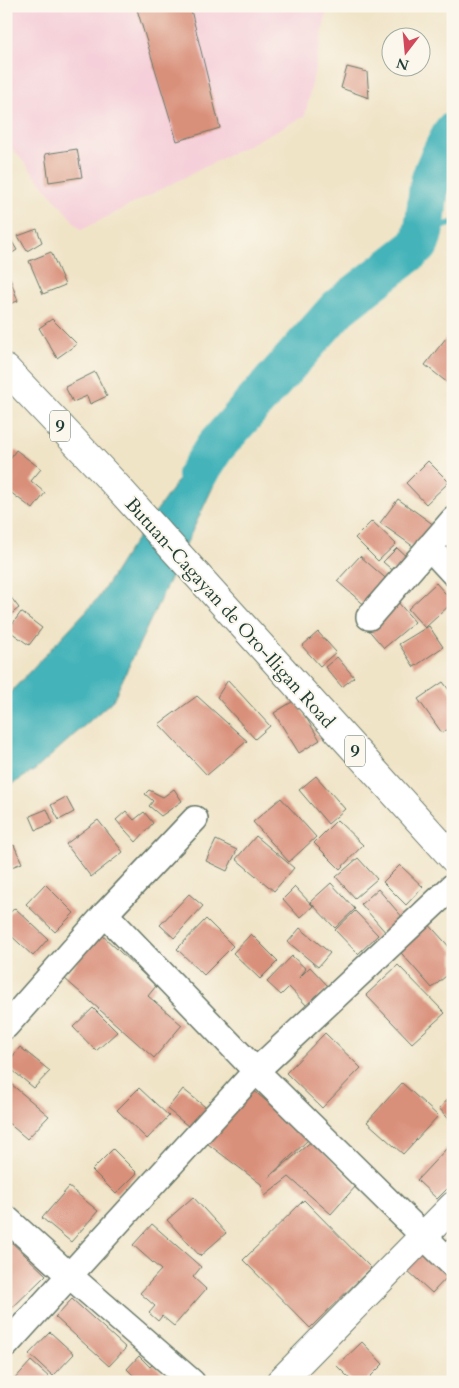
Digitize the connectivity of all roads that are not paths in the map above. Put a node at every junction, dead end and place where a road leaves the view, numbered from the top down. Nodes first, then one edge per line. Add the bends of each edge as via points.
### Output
1 (6, 369) edge
2 (453, 520) edge
3 (429, 547) junction
4 (453, 573) edge
5 (369, 617) dead end
6 (195, 819) dead end
7 (453, 858) edge
8 (453, 886) edge
9 (105, 914) junction
10 (6, 1026) edge
11 (256, 1071) junction
12 (453, 1206) edge
13 (6, 1218) edge
14 (422, 1235) junction
15 (453, 1265) edge
16 (70, 1276) junction
17 (6, 1345) edge
18 (192, 1382) edge
19 (280, 1382) edge

1 - 7 main road, Butuan-Cagayan de Oro-Iligan Road / 9 via 113,482
2 - 3 street
3 - 4 street
3 - 5 street
6 - 9 street
8 - 11 street
9 - 10 street
9 - 11 street
11 - 14 street
11 - 16 street
12 - 14 main road
13 - 16 street
14 - 15 street
14 - 19 main road
16 - 17 street
16 - 18 street

